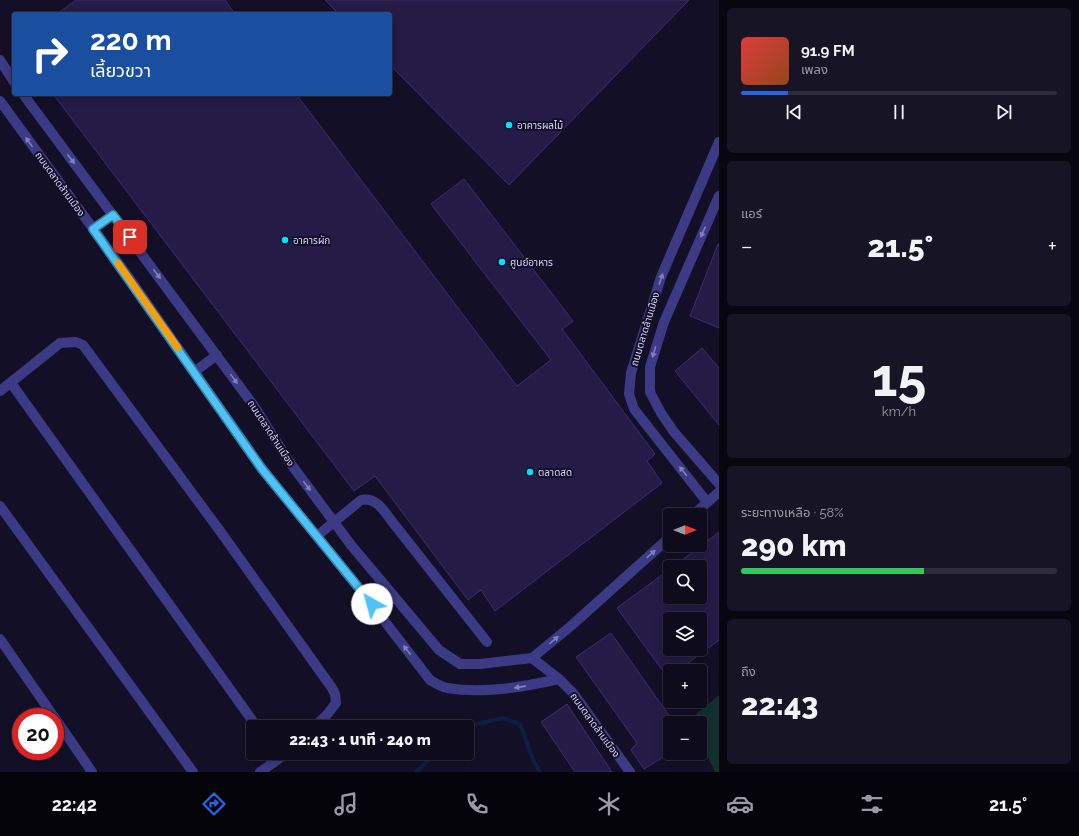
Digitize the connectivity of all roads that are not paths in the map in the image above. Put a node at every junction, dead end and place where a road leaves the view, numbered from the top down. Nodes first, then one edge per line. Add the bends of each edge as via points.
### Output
1 (0, 60) edge
2 (12, 79) edge
3 (24, 96) edge
4 (0, 101) edge
5 (719, 142) edge
6 (719, 196) edge
7 (113, 215) junction
8 (93, 229) junction
9 (217, 356) junction
10 (194, 372) junction
11 (11, 383) junction
12 (0, 391) edge
13 (719, 484) edge
14 (719, 492) edge
15 (707, 502) junction
16 (0, 506) edge
17 (701, 508) edge
18 (334, 522) junction
19 (317, 536) junction
20 (663, 543) edge
21 (0, 639) edge
22 (487, 642) dead end
23 (532, 658) junction
24 (559, 679) junction
25 (48, 708) edge
26 (252, 720) edge
27 (322, 720) edge
28 (64, 731) edge
29 (274, 760) edge
30 (92, 772) edge
31 (193, 772) edge
32 (260, 772) edge
33 (630, 772) edge

1 - 2 street
3 -> 7 street, ถนนตลาดล้านเมือง
8 -> 4 street, ถนนตลาดล้านเมือง
15 -> 5 street, ถนนตลาดล้านเมือง via 634,409 629,394 632,373 661,277
6 -> 13 street, ถนนตลาดล้านเมือง via 664,322 650,367 650,392 661,413
7 - 8 street
7 -> 9 street, ถนนตลาดล้านเมือง
8 - 10 street, ถนนตลาดล้านเมือง
9 - 10 street
9 -> 18 street, ถนนตลาดล้านเมือง
10 - 19 street, ถนนตลาดล้านเมือง via 262,469
11 - 12 street
11 - 26 street
11 - 27 street via 60,343 76,342 83,345 336,694 336,703
14 - 15 street
15 - 17 street
16 - 31 street
18 - 19 street
18 - 22 street via 361,500 373,500
18 - 23 street, ถนนตลาดล้านเมือง via 438,650 454,661 460,664 480,664
24 -> 19 street, ถนนตลาดล้านเมือง via 523,687 473,690 446,688 430,680
23 -> 20 street
21 - 25 street
23 - 24 street, ถนนตลาดล้านเมือง
24 - 33 street, ถนนตลาดล้านเมือง via 573,693
28 - 30 street
29 - 32 street

